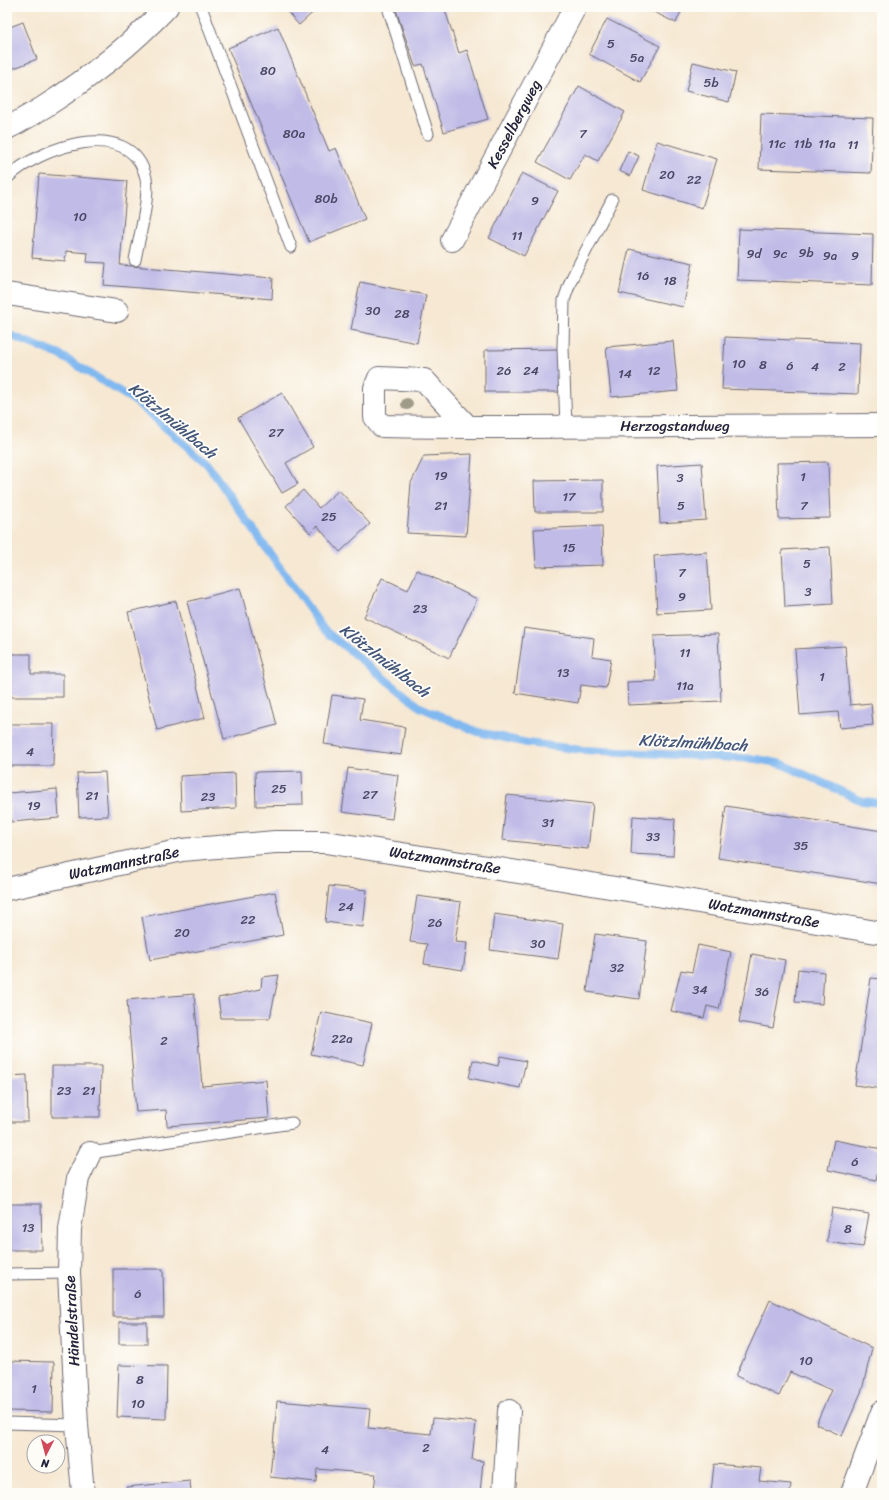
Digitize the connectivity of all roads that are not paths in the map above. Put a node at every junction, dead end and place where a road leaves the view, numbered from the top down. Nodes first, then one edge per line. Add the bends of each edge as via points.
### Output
1 (167, 7) edge
2 (201, 7) edge
3 (388, 7) edge
4 (576, 7) edge
5 (7, 128) edge
6 (428, 134) dead end
7 (7, 178) edge
8 (612, 200) dead end
9 (452, 240) dead end
10 (290, 247) dead end
11 (135, 260) dead end
12 (7, 294) edge
13 (117, 311) dead end
14 (882, 425) edge
15 (468, 427) dead end
16 (566, 427) junction
17 (7, 889) edge
18 (882, 933) edge
19 (292, 1123) dead end
20 (90, 1153) joint
21 (69, 1273) junction
22 (7, 1274) edge
23 (509, 1411) dead end
24 (882, 1412) edge
25 (7, 1423) edge
26 (77, 1425) junction
27 (83, 1493) edge
28 (504, 1493) edge
29 (852, 1493) edge

1 - 5 street via 116,54 61,96
2 - 10 lane
3 - 6 lane
4 - 9 street, Kesselbergweg
7 - 11 lane via 19,167 62,146 88,142 113,143 129,149 139,161 146,178 147,193
8 - 16 lane via 564,300
12 - 13 street
14 - 16 street, Herzogstandweg
15 - 16 street, Herzogstandweg
17 - 18 street, Watzmannstraße via 182,850 275,842 325,842
19 - 20 lane
20 - 21 street, Händelstraße via 78,1178 70,1229
21 - 22 lane
21 - 26 street, Händelstraße
23 - 28 street
24 - 29 street
25 - 26 lane
26 - 27 street, Händelstraße

